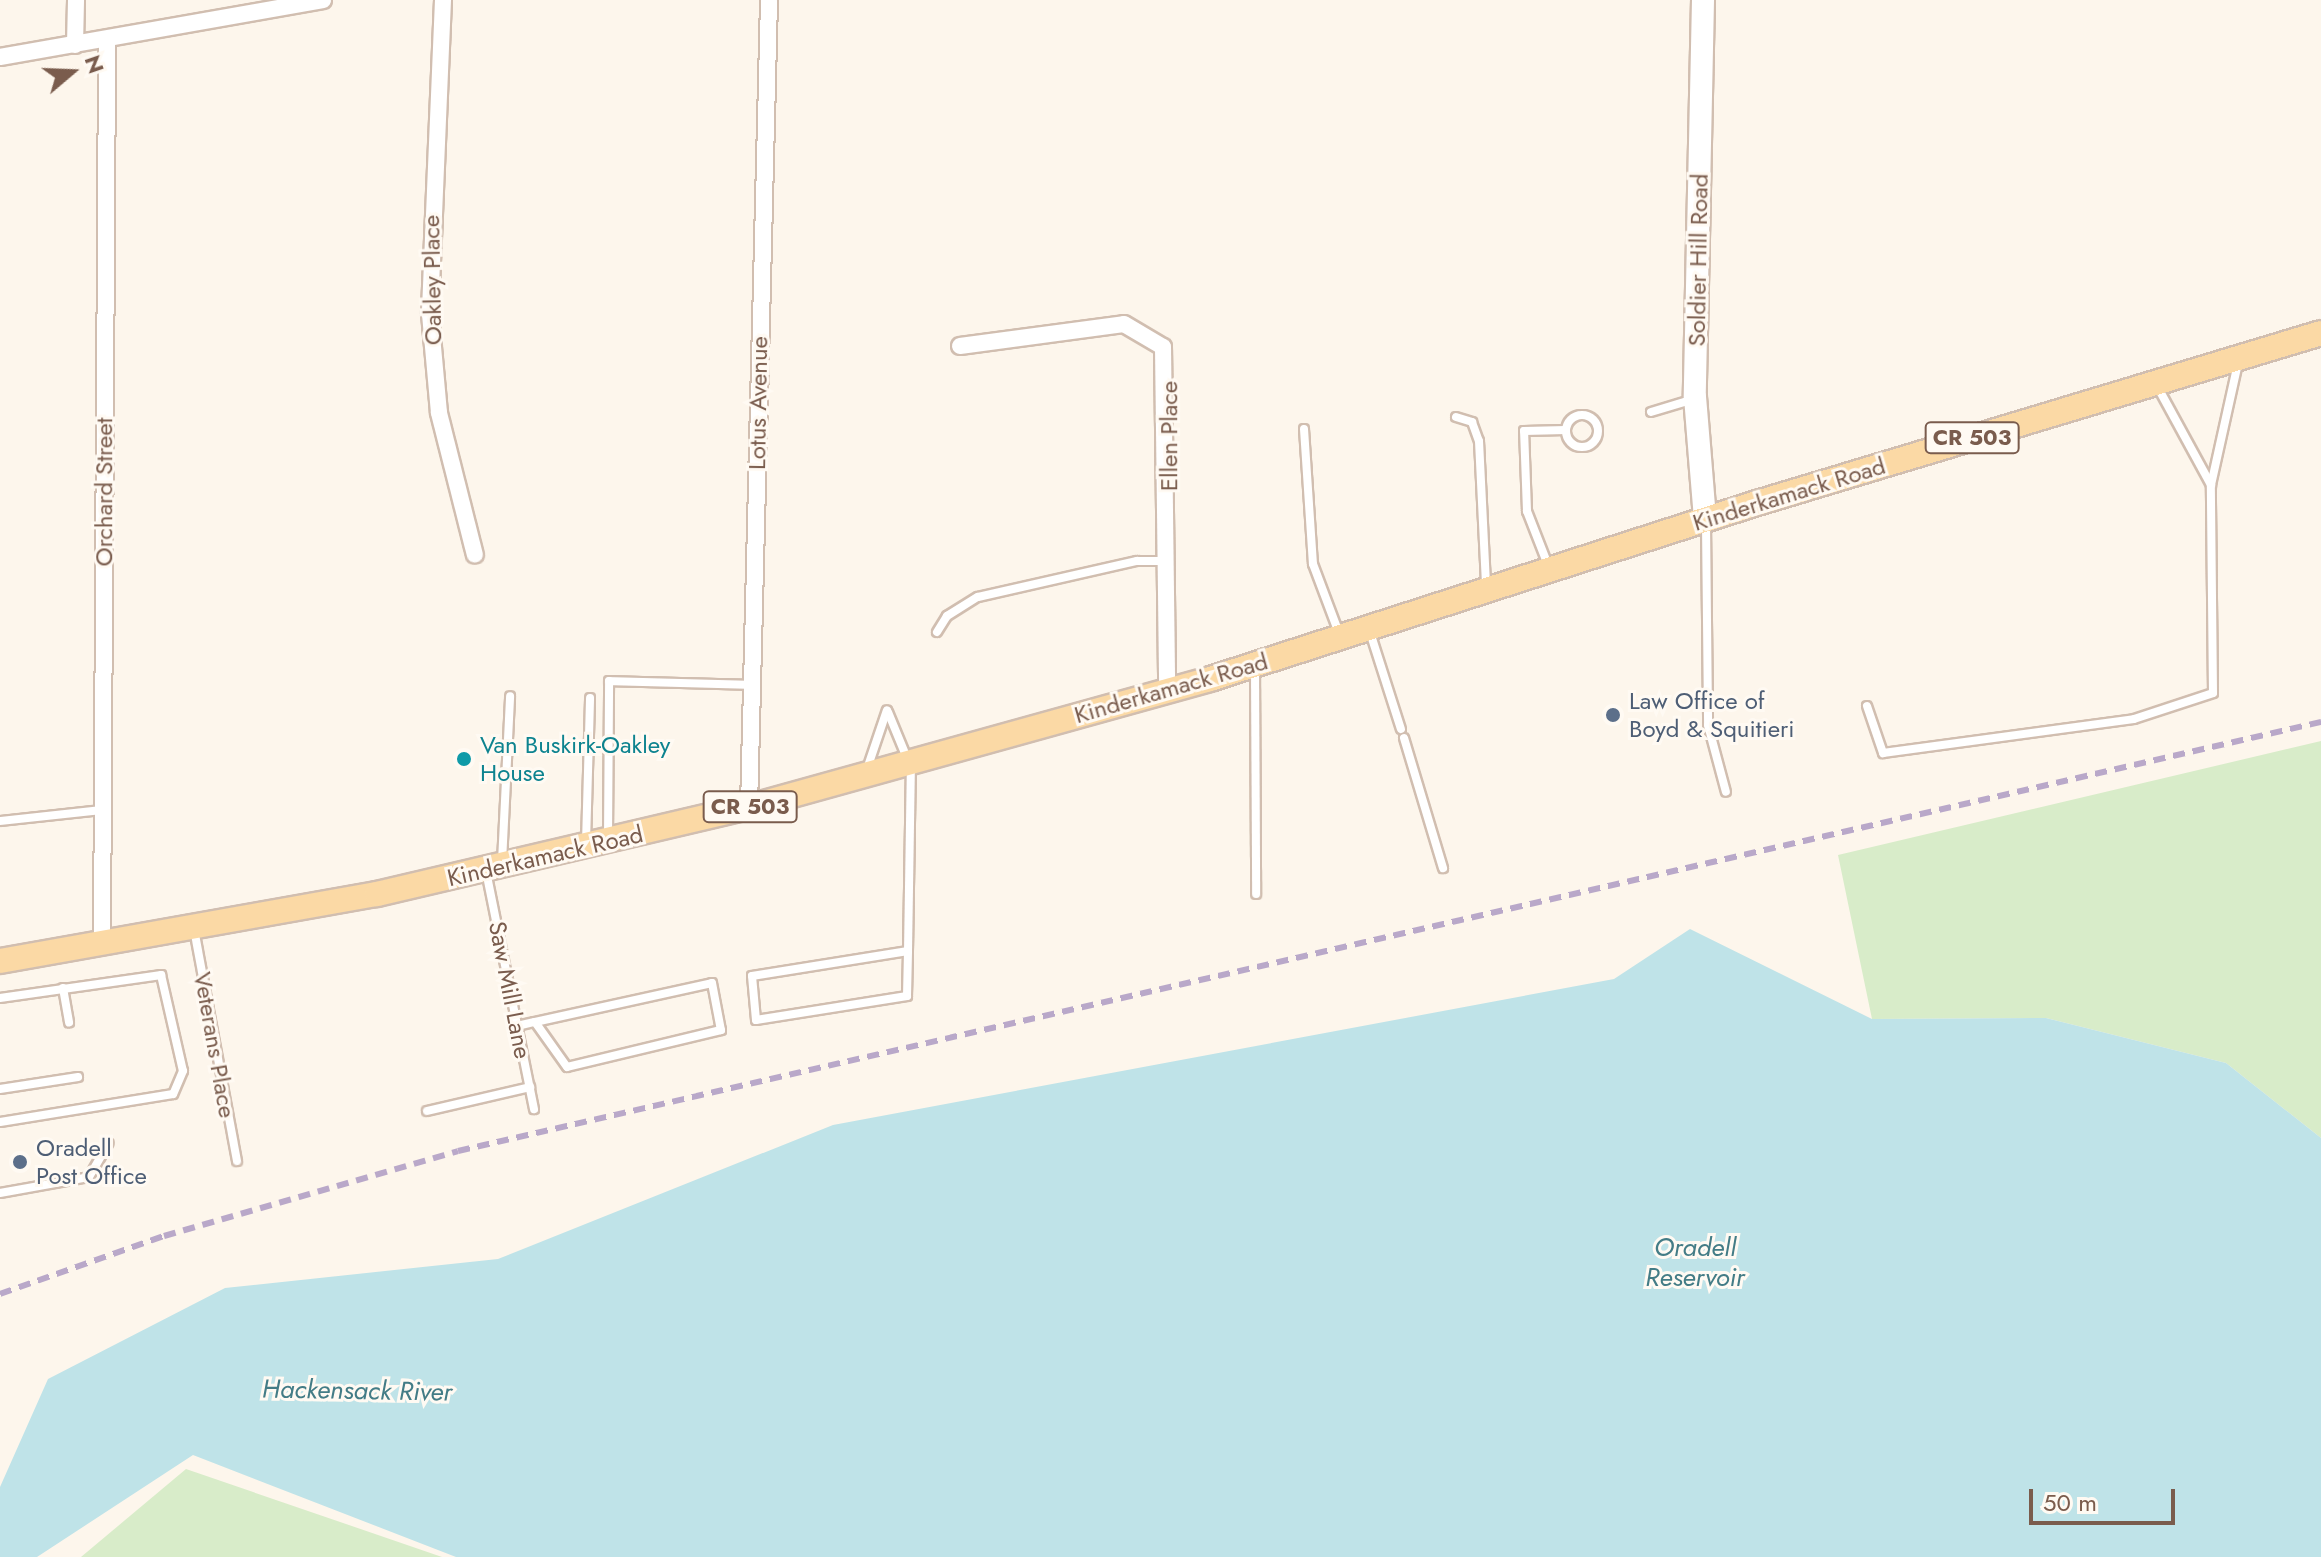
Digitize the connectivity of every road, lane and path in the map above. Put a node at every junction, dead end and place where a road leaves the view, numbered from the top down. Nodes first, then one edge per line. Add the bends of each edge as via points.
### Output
1 (76, 0) edge
2 (323, 0) edge
3 (443, 0) edge
4 (769, 0) edge
5 (1703, 0) edge
6 (107, 39) junction
7 (75, 45) junction
8 (0, 57) edge
9 (2321, 333) edge
10 (960, 346) dead end
11 (2239, 357) junction
12 (2156, 384) junction
13 (1695, 397) junction
14 (1651, 412) dead end
15 (1456, 417) dead end
16 (1304, 429) dead end
17 (1566, 430) junction
18 (2211, 485) junction
19 (1705, 519) junction
20 (475, 555) dead end
21 (1168, 562) junction
22 (1549, 570) junction
23 (1486, 590) junction
24 (1369, 628) junction
25 (937, 632) dead end
26 (1341, 637) junction
27 (1255, 665) junction
28 (752, 685) junction
29 (1167, 691) junction
30 (510, 696) dead end
31 (590, 698) dead end
32 (1867, 706) dead end
33 (910, 762) junction
34 (863, 775) junction
35 (1726, 792) dead end
36 (749, 807) junction
37 (103, 810) junction
38 (0, 821) edge
39 (597, 845) junction
40 (1443, 868) dead end
41 (495, 869) junction
42 (1256, 894) dead end
43 (194, 929) junction
44 (102, 945) junction
45 (908, 951) junction
46 (0, 961) edge
47 (63, 988) junction
48 (0, 998) edge
49 (69, 1022) dead end
50 (535, 1022) junction
51 (517, 1026) junction
52 (78, 1077) dead end
53 (530, 1087) junction
54 (0, 1089) edge
55 (534, 1109) dead end
56 (427, 1111) dead end
57 (0, 1122) edge
58 (109, 1143) dead end
59 (237, 1161) dead end
60 (0, 1193) edge

1 - 7 street
2 - 6 street
3 - 20 street, Oakley Place via 430,314 439,413
4 - 28 street, Lotus Avenue
5 - 13 street, Soldier Hill Road
6 - 7 street
6 - 37 street, Orchard Street
7 - 8 street
9 - 11 main road, Kinderkamack Road / CR 503
10 - 21 street, Ellen Place via 1124,324 1153,335 1169,364
11 - 12 main road, Kinderkamack Road / CR 503
11 - 18 lane
12 - 18 lane
12 - 19 main road, Kinderkamack Road / CR 503
13 - 14 lane
13 - 19 street, Soldier Hill Road
15 - 23 lane via 1469,419 1478,436
16 - 26 lane via 1313,564
17 - 17 lane via 1581,447 1598,436 1584,415
17 - 22 lane via 1524,431 1527,511
18 - 32 lane via 2213,693 2134,719 1883,753
19 - 22 main road, Kinderkamack Road / CR 503
19 - 35 lane via 1708,725
21 - 25 lane via 1137,561 978,597 947,616
21 - 29 street, Ellen Place
22 - 23 main road, Kinderkamack Road / CR 503
23 - 24 main road, Kinderkamack Road / CR 503
24 - 26 main road, Kinderkamack Road / CR 503
24 - 40 lane
26 - 27 main road, Kinderkamack Road / CR 503
27 - 29 main road, Kinderkamack Road / CR 503
27 - 42 lane
28 - 36 street, Lotus Avenue
28 - 39 lane via 609,681
29 - 33 main road, Kinderkamack Road / CR 503
30 - 41 lane, Saw Mill Lane
31 - 39 lane
33 - 34 main road, Kinderkamack Road / CR 503
33 - 34 lane via 887,710
33 - 45 lane
34 - 36 main road, Kinderkamack Road / CR 503
36 - 39 main road, Kinderkamack Road / CR 503
37 - 38 lane
37 - 44 street, Orchard Street
39 - 41 main road, Kinderkamack Road / CR 503
41 - 43 main road, Kinderkamack Road / CR 503
41 - 51 lane, Saw Mill Lane
43 - 44 main road, Kinderkamack Road / CR 503
43 - 59 lane, Veterans Place
44 - 46 main road, Kinderkamack Road / CR 503
45 - 45 lane via 907,996 756,1020 752,976
47 - 48 lane
47 - 49 lane
47 - 57 lane via 144,975 166,979 182,1085 173,1094
50 - 50 lane via 567,1067 721,1030 712,983
50 - 51 lane
51 - 53 lane, Saw Mill Lane
52 - 54 lane
53 - 55 lane, Saw Mill Lane
53 - 56 lane
58 - 60 lane via 89,1177

